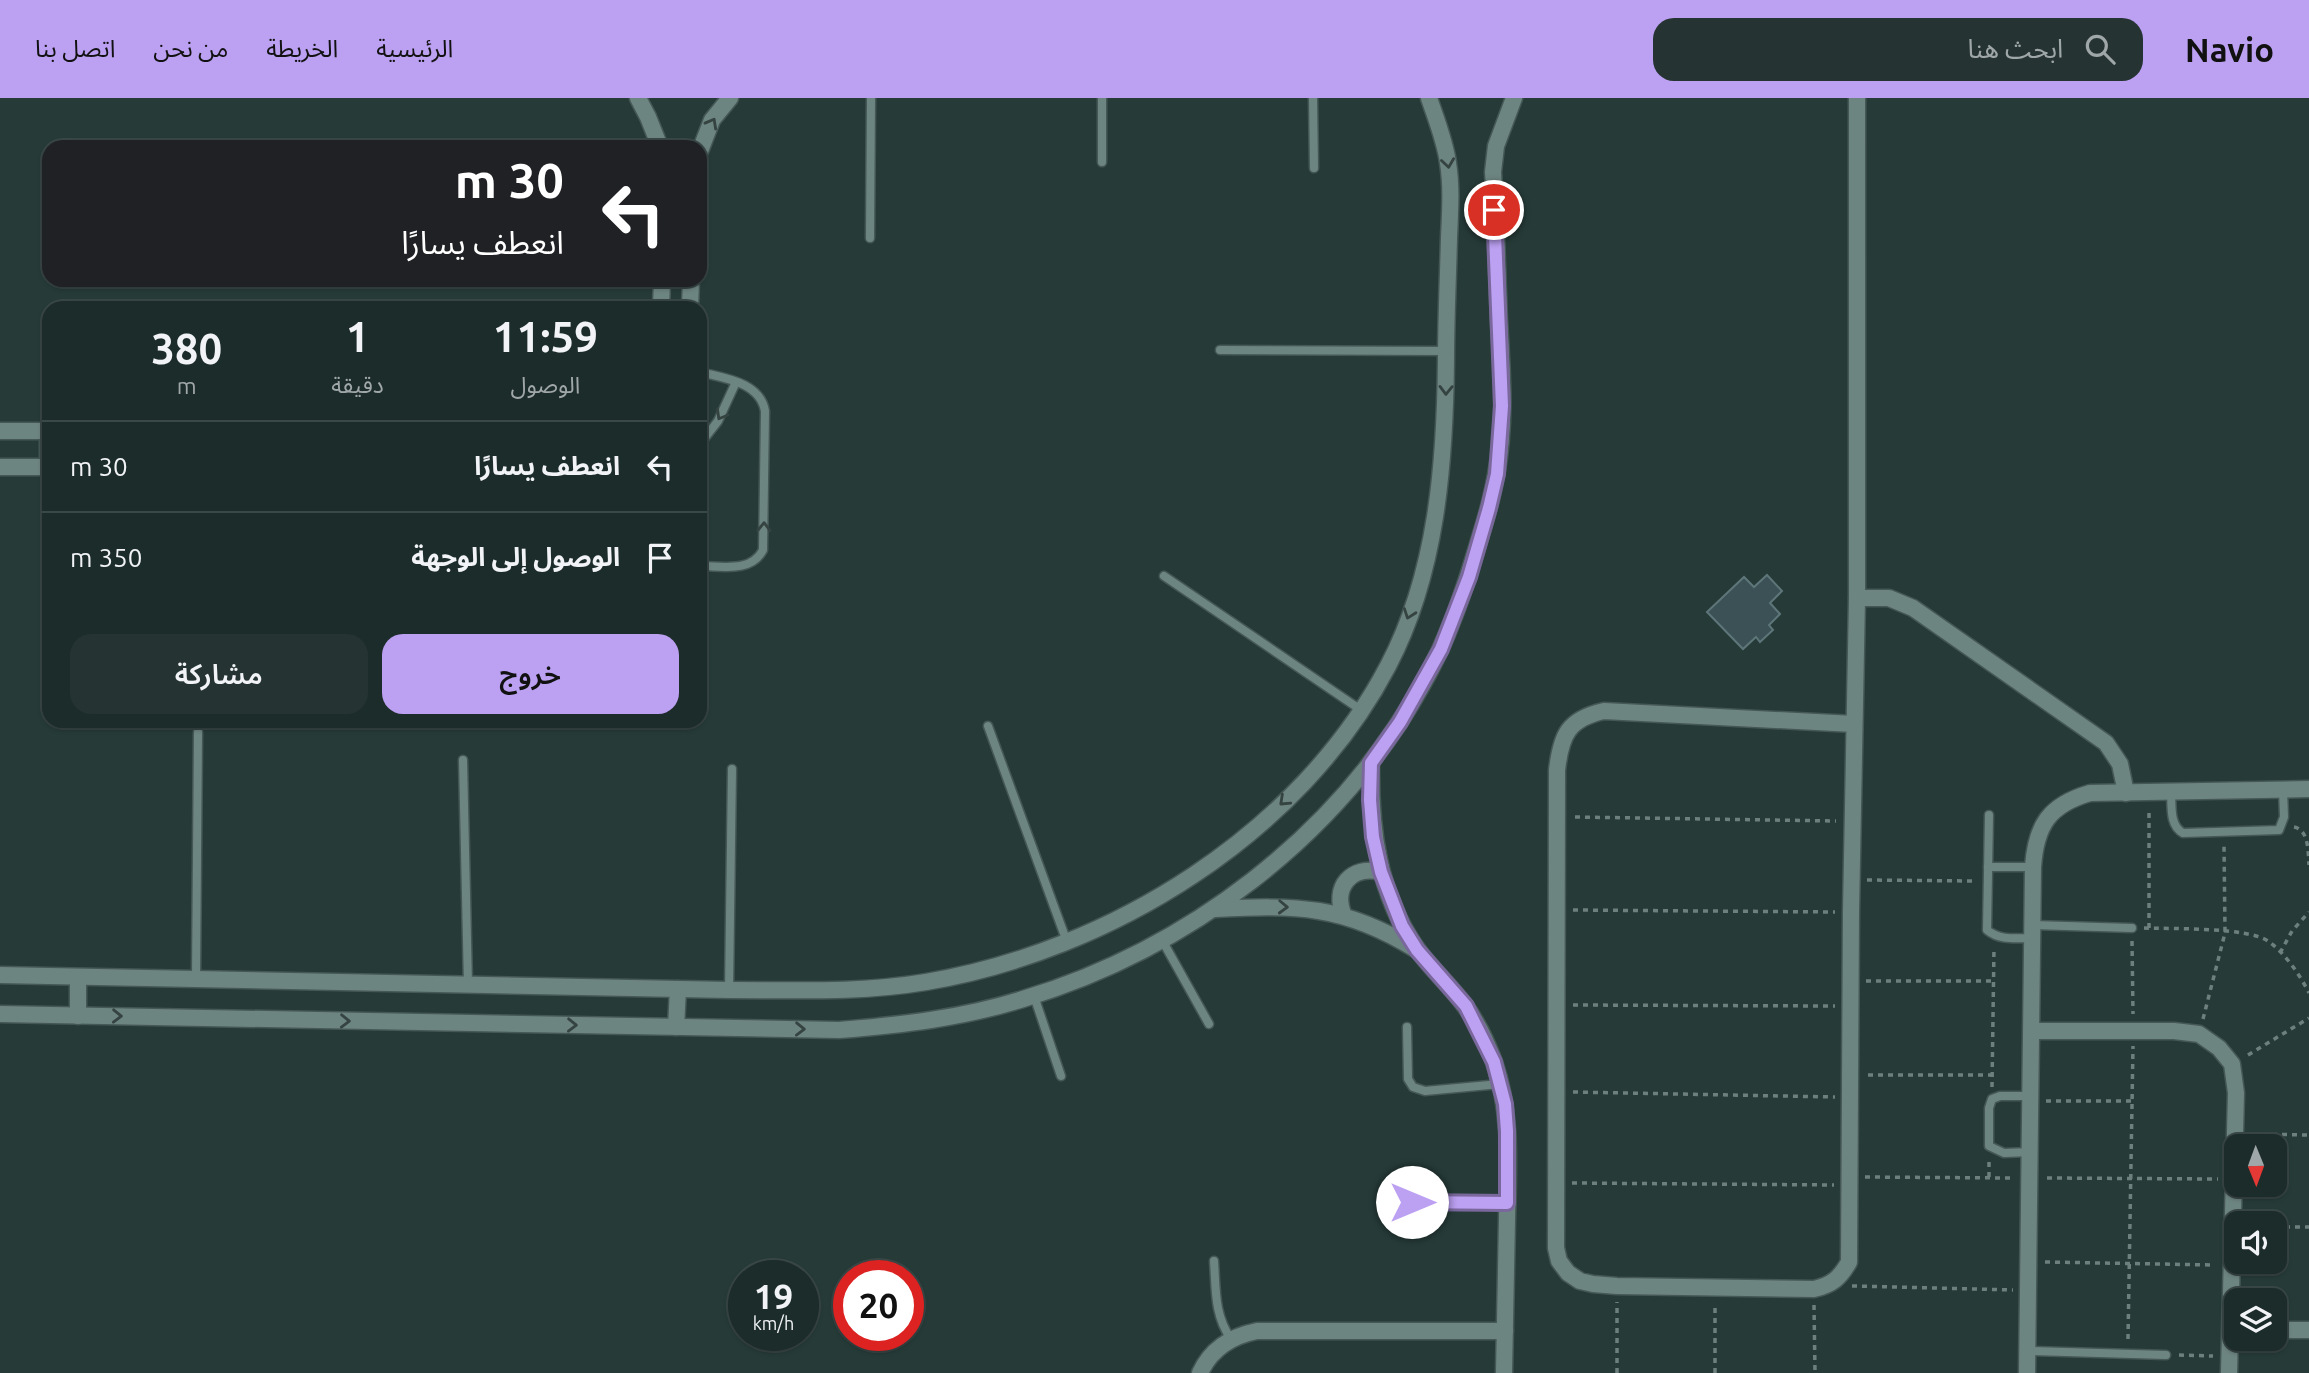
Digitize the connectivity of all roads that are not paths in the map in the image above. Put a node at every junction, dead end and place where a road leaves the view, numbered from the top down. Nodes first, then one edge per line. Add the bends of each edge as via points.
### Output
1 (638, 98) edge
2 (730, 98) edge
3 (871, 98) edge
4 (1102, 98) edge
5 (1313, 98) edge
6 (1429, 98) edge
7 (1514, 98) edge
8 (1857, 98) edge
9 (657, 140) edge
10 (704, 140) edge
11 (1102, 162) dead end
12 (1314, 168) dead end
13 (870, 238) dead end
14 (1220, 350) dead end
15 (1446, 351) junction
16 (707, 374) edge
17 (736, 382) junction
18 (0, 431) edge
19 (42, 431) edge
20 (707, 435) edge
21 (0, 467) edge
22 (42, 467) edge
23 (707, 566) edge
24 (1164, 576) dead end
25 (1857, 598) junction
26 (1361, 710) junction
27 (1854, 724) junction
28 (988, 726) dead end
29 (198, 732) dead end
30 (463, 760) dead end
31 (1371, 763) junction
32 (732, 769) dead end
33 (2309, 789) edge
34 (2283, 790) junction
35 (2171, 792) junction
36 (2126, 793) junction
37 (1989, 815) dead end
38 (1988, 867) junction
39 (2033, 867) junction
40 (1381, 872) junction
41 (1215, 909) junction
42 (1344, 916) junction
43 (2132, 928) road end
44 (2033, 931) junction
45 (1162, 940) junction
46 (1068, 942) junction
47 (1417, 950) junction
48 (0, 975) edge
49 (78, 977) junction
50 (196, 979) junction
51 (468, 985) junction
52 (678, 989) junction
53 (729, 990) junction
54 (1034, 996) junction
55 (0, 1014) edge
56 (78, 1016) junction
57 (1209, 1024) dead end
58 (676, 1027) junction
59 (1407, 1027) dead end
60 (2033, 1031) junction
61 (1061, 1076) dead end
62 (1500, 1084) junction
63 (2032, 1098) junction
64 (2031, 1152) junction
65 (1412, 1202) dead end
66 (1507, 1203) junction
67 (1214, 1261) dead end
68 (2232, 1288) edge
69 (2287, 1329) edge
70 (2309, 1330) edge
71 (1505, 1331) junction
72 (1231, 1339) junction
73 (2028, 1350) junction
74 (2230, 1351) edge
75 (2166, 1355) road end
76 (1200, 1373) edge
77 (1504, 1373) edge
78 (2027, 1373) edge
79 (2228, 1373) edge

1 - 9 street
10 -> 2 street via 712,120
3 - 13 lane
4 - 11 lane
5 - 12 lane
6 -> 15 street via 1446,150 1451,188
7 - 31 street via 1493,160 1502,406 1492,496 1469,577 1441,649
8 - 25 street
14 - 15 lane
15 -> 26 street via 1444,447 1426,559 1389,665
16 - 17 lane
17 -> 20 lane
23 -> 17 lane via 745,566 756,561 763,550 764,404 756,392
18 - 19 street
21 - 22 street
24 - 26 lane
25 - 27 street
25 - 36 street via 1889,598 1913,608 2106,743 2120,764
26 -> 46 street via 1307,778 1226,852 1159,897
27 - 27 street via 1604,711 1583,716 1560,746 1556,1248 1559,1261 1580,1281 1617,1286 1821,1287 1841,1276 1849,1262
28 - 46 lane
29 - 50 lane
30 - 51 lane
31 - 40 street via 1373,837
31 - 41 street via 1283,855
32 - 53 lane
33 - 34 street
34 - 35 street
34 - 35 lane via 2279,830 2183,833 2173,822
35 - 36 street
36 - 39 street via 2090,793 2054,810 2035,846
37 - 38 lane
38 - 39 lane
38 - 44 lane via 1987,930 2003,938
39 - 44 street
40 - 42 street via 1362,871 1347,881 1340,898
40 - 47 street via 1402,926
41 -> 42 street via 1280,906
41 - 45 street
42 - 47 street
43 - 44 lane
44 - 60 street
45 - 54 street
45 - 57 lane
46 - 53 street via 1010,963 914,984 838,991
47 - 62 street via 1466,1006
48 - 49 street
49 - 50 street
49 - 56 street
50 - 51 street
51 - 52 street
52 - 53 street
52 - 58 street
58 -> 54 street via 839,1030 886,1026 977,1012
54 - 61 lane
55 - 56 street
56 -> 58 street
59 - 62 lane via 1408,1079 1413,1087 1425,1091
60 - 63 street
60 - 68 street via 2174,1031 2199,1034 2219,1048 2232,1065 2236,1093
62 - 66 street via 1507,1131
63 - 64 street
63 - 64 lane via 2000,1096 1992,1099 1989,1108 1989,1146 2004,1153
64 - 73 street
65 - 66 lane
66 - 71 street
67 - 72 lane via 1217,1311
69 - 70 street
71 - 72 street via 1257,1331
71 - 77 street
72 - 76 street
73 - 75 lane
73 - 78 street
74 - 79 street

